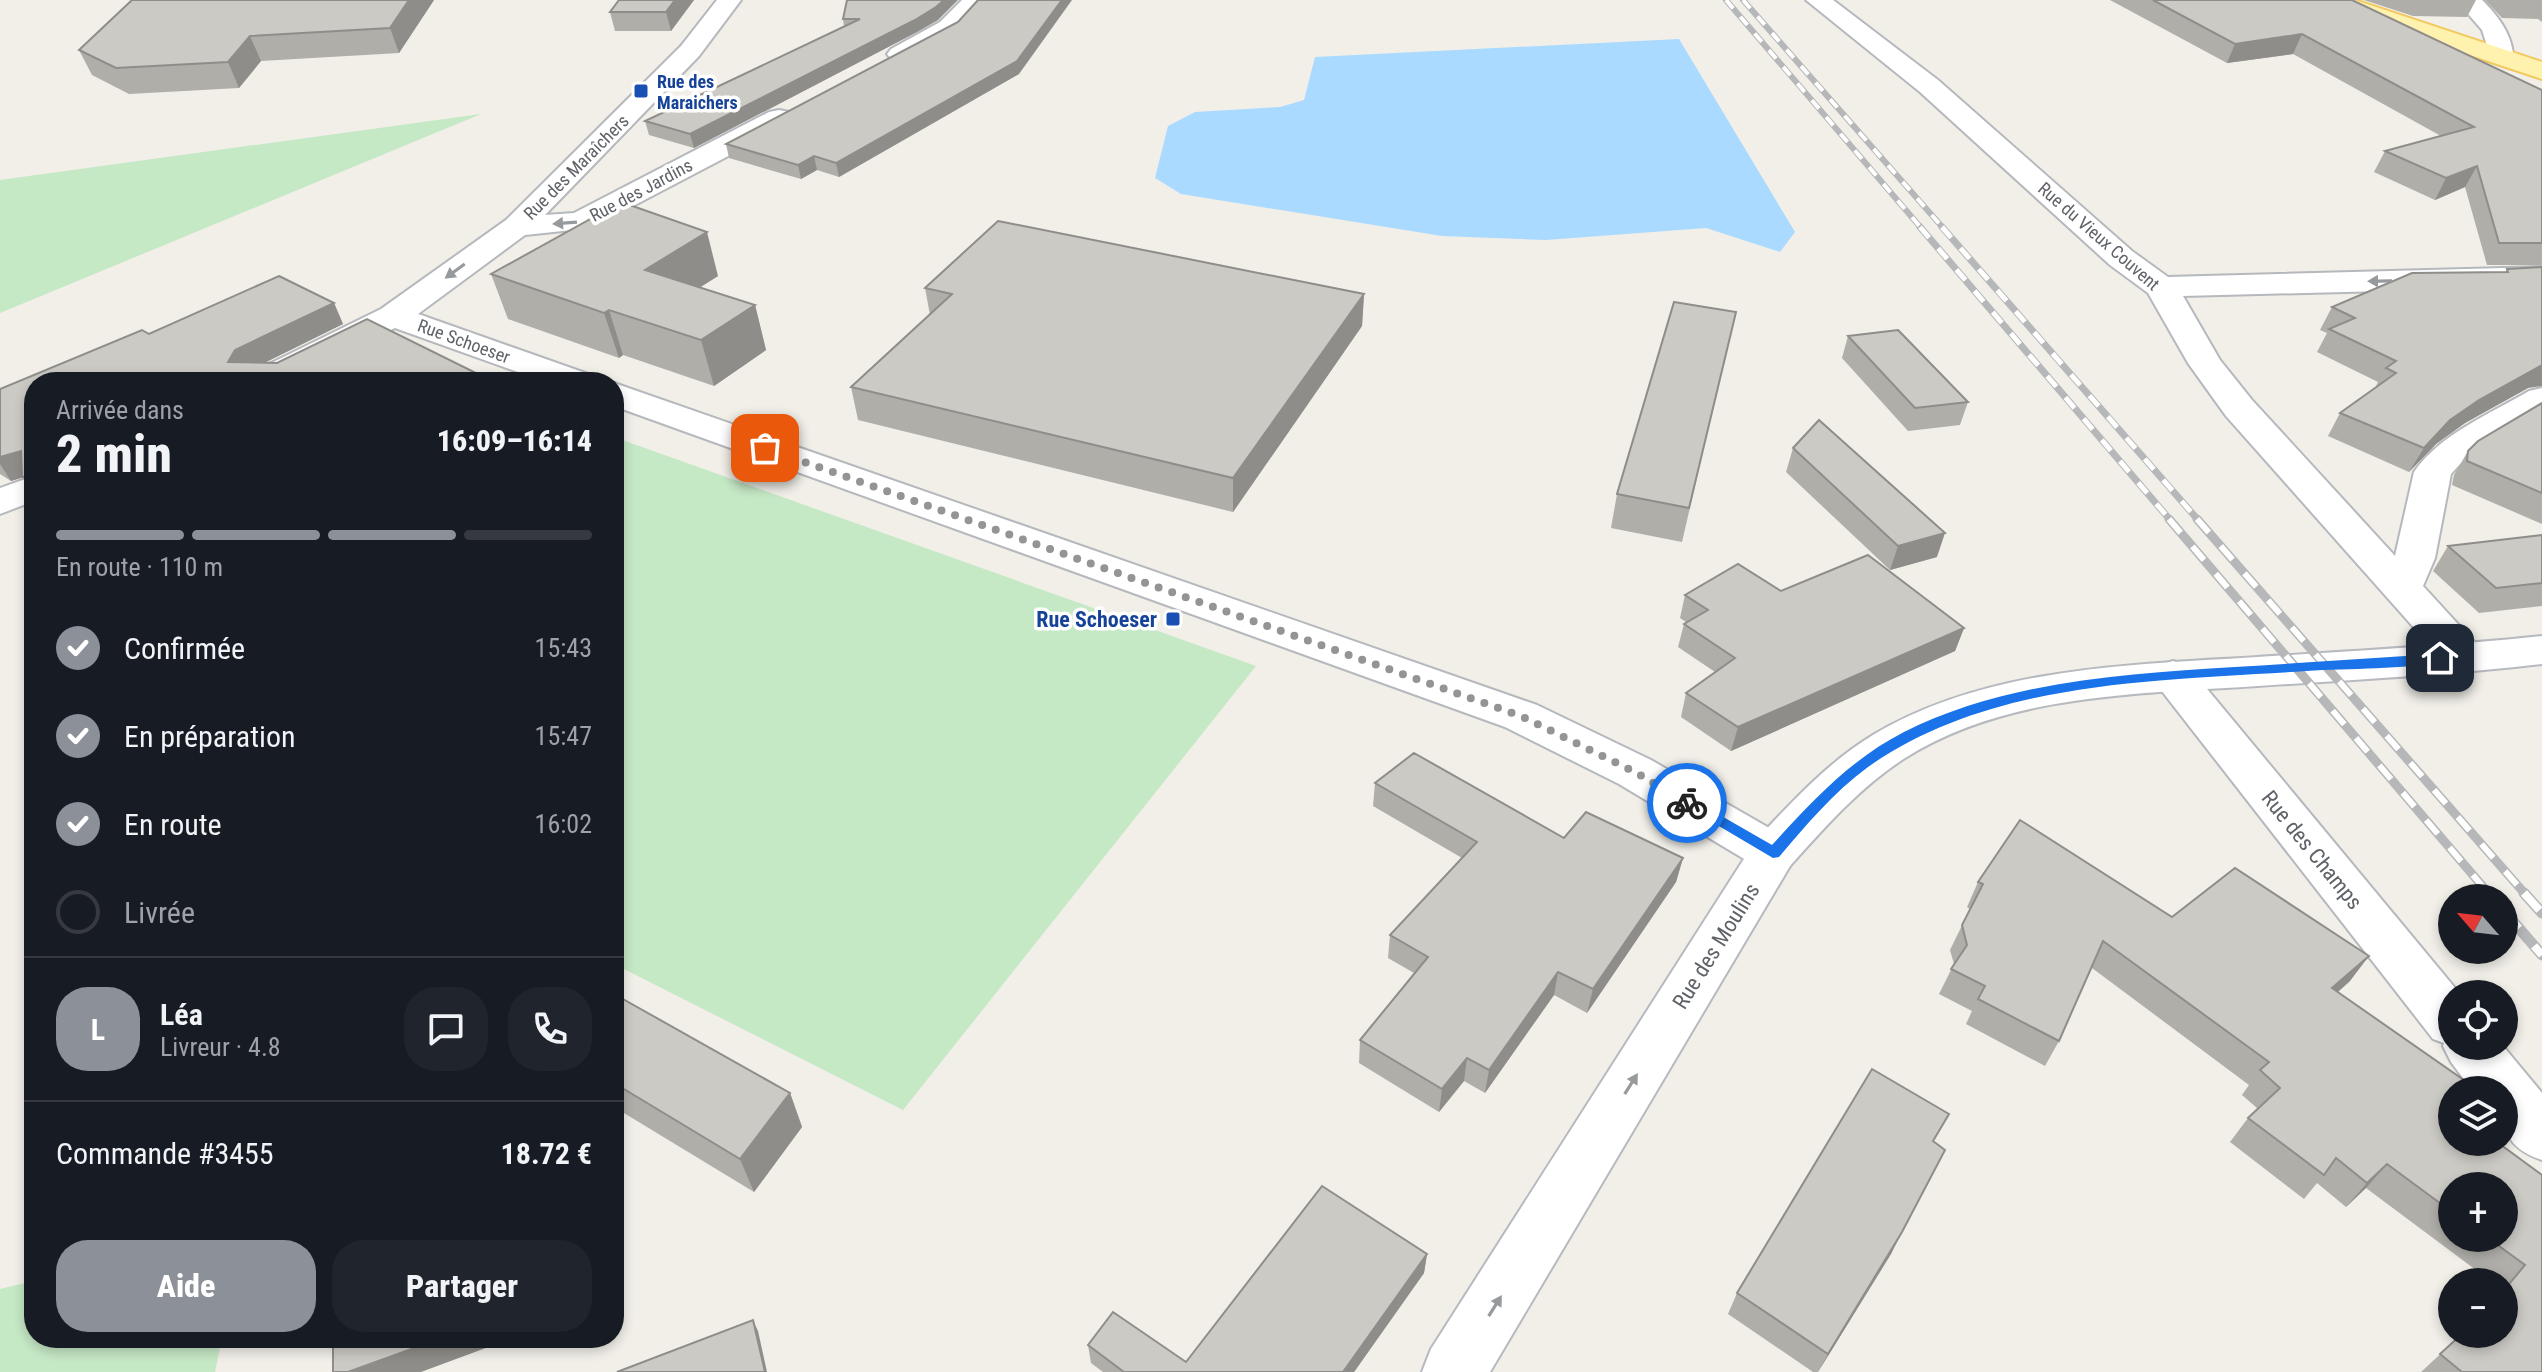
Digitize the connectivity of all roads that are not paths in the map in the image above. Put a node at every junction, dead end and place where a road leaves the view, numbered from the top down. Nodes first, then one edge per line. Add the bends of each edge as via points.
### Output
1 (729, 0) edge
2 (975, 0) edge
3 (1818, 0) edge
4 (2333, 0) edge
5 (2468, 0) edge
6 (2380, 18) junction
7 (2500, 53) junction
8 (873, 69) edge
9 (2542, 71) edge
10 (2542, 89) edge
11 (803, 105) edge
12 (517, 226) junction
13 (2542, 277) edge
14 (2161, 287) junction
15 (393, 316) junction
16 (279, 372) edge
17 (551, 372) edge
18 (624, 398) edge
19 (2542, 399) edge
20 (24, 491) edge
21 (0, 502) edge
22 (2402, 587) junction
23 (2542, 650) edge
24 (2463, 656) junction
25 (2173, 676) junction
26 (1773, 853) junction
27 (2438, 1006) edge
28 (2481, 1060) edge
29 (2542, 1135) edge
30 (1454, 1372) edge

1 - 12 street, Rue des Maraîchers via 690,51
2 - 8 street via 949,27
3 - 14 street, Rue du Vieux Couvent via 1929,86 2121,258
4 - 6 main road
5 - 7 street via 2500,40
6 - 7 main road
6 - 10 main road
7 - 9 main road
11 -> 12 street, Rue des Jardins via 580,222
12 -> 15 street
13 -> 14 street
14 - 22 street, Rue du Vieux Couvent via 2205,363 2239,408
15 - 16 street
15 - 17 street, Rue Schoeser
18 - 26 street via 1521,716 1635,772
19 - 22 street via 2448,455 2433,472 2415,558
20 - 21 street
22 - 24 street, Rue du Vieux Couvent
23 - 24 street, Rue des Moulins
24 - 25 street, Rue des Moulins
25 - 26 street, Rue des Moulins via 2061,689 1953,715 1861,765 1819,801
25 - 27 street, Rue des Champs
30 -> 26 street, Rue des Moulins
28 - 29 street

